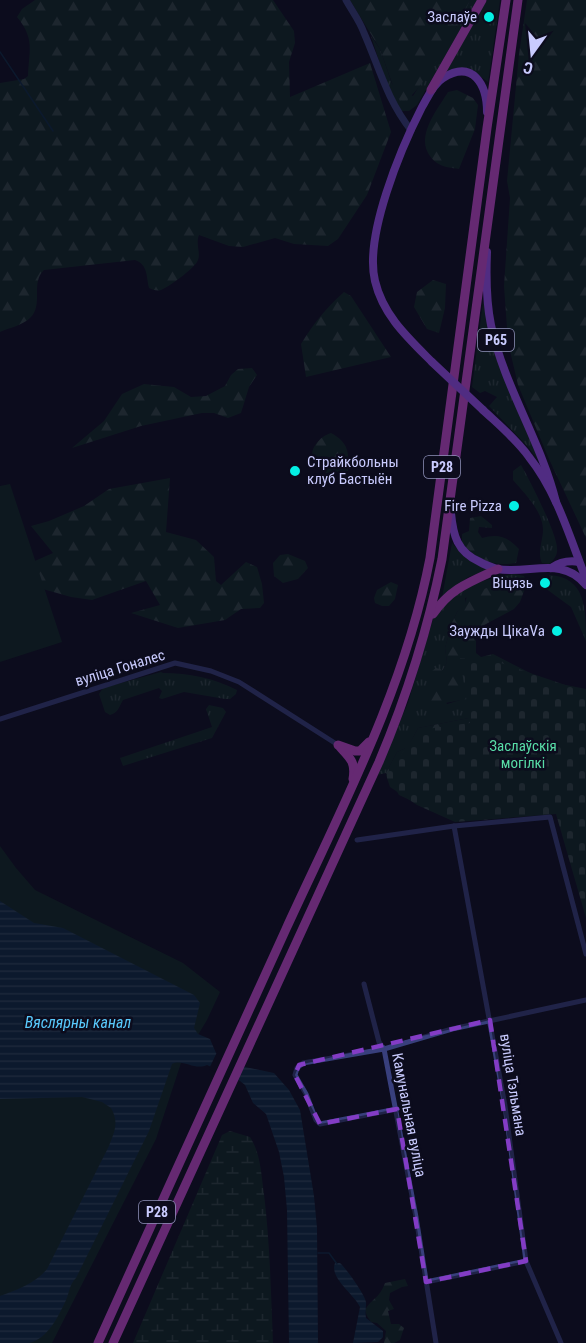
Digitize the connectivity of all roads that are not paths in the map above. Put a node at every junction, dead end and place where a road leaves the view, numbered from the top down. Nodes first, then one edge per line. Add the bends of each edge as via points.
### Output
1 (346, 0) edge
2 (482, 0) edge
3 (506, 0) edge
4 (518, 0) edge
5 (431, 90) junction
6 (487, 128) junction
7 (411, 130) junction
8 (488, 224) junction
9 (556, 502) junction
10 (450, 503) junction
11 (571, 540) junction
12 (561, 562) junction
13 (579, 562) junction
14 (550, 568) junction
15 (498, 569) junction
16 (572, 572) junction
17 (586, 579) edge
18 (586, 585) edge
19 (428, 621) junction
20 (0, 719) edge
21 (377, 730) junction
22 (338, 745) junction
23 (352, 786) junction
24 (454, 826) junction
25 (357, 840) dead end
26 (586, 954) edge
27 (364, 984) dead end
28 (586, 1000) edge
29 (490, 1020) junction
30 (384, 1049) junction
31 (397, 1109) junction
32 (526, 1261) junction
33 (426, 1282) junction
34 (98, 1343) edge
35 (113, 1343) edge
36 (436, 1343) edge
37 (561, 1343) edge

1 - 7 street via 363,30 389,98
2 - 5 highway, Р65
3 - 6 highway, Р28
4 - 8 highway, Р28
5 - 6 main road, Р65 via 452,73 470,74 478,79 485,90
5 - 7 main road, Р65
6 - 21 highway, Р28 via 430,558 405,652
7 - 9 main road, Р65, bridge via 379,223 373,256 380,299 400,330 528,455
8 - 9 main road, Р65 via 492,327 549,473
8 - 10 highway, Р28
9 - 11 main road, Р65
10 - 15 main road via 453,530 463,552
10 - 19 highway, Р28
11 - 12 main road
11 - 13 main road, Р65
12 - 13 main road
12 - 14 main road
13 - 16 main road
13 - 17 main road, Р65
14 - 15 main road
14 - 16 main road
15 - 19 highway via 452,592
16 - 18 main road
19 - 35 highway, Р28 via 407,693 388,740
20 - 22 street, вуліца Гоналес via 175,663 239,682
21 - 22 highway via 360,751
21 - 23 highway, Р28
22 - 23 highway via 355,768
23 - 34 highway, Р28
24 - 25 street
24 - 26 street via 550,817
24 - 29 street, вуліца Тэльмана
27 - 30 street, Камунальная вуліца
28 - 29 street
29 - 30 street
29 - 32 street, вуліца Тэльмана
30 - 31 street, Камунальная вуліца
30 - 31 street via 303,1063 296,1075 320,1124
31 - 33 street, Камунальная вуліца
32 - 33 street
32 - 37 street, вуліца Тэльмана
33 - 36 street, Камунальная вуліца

